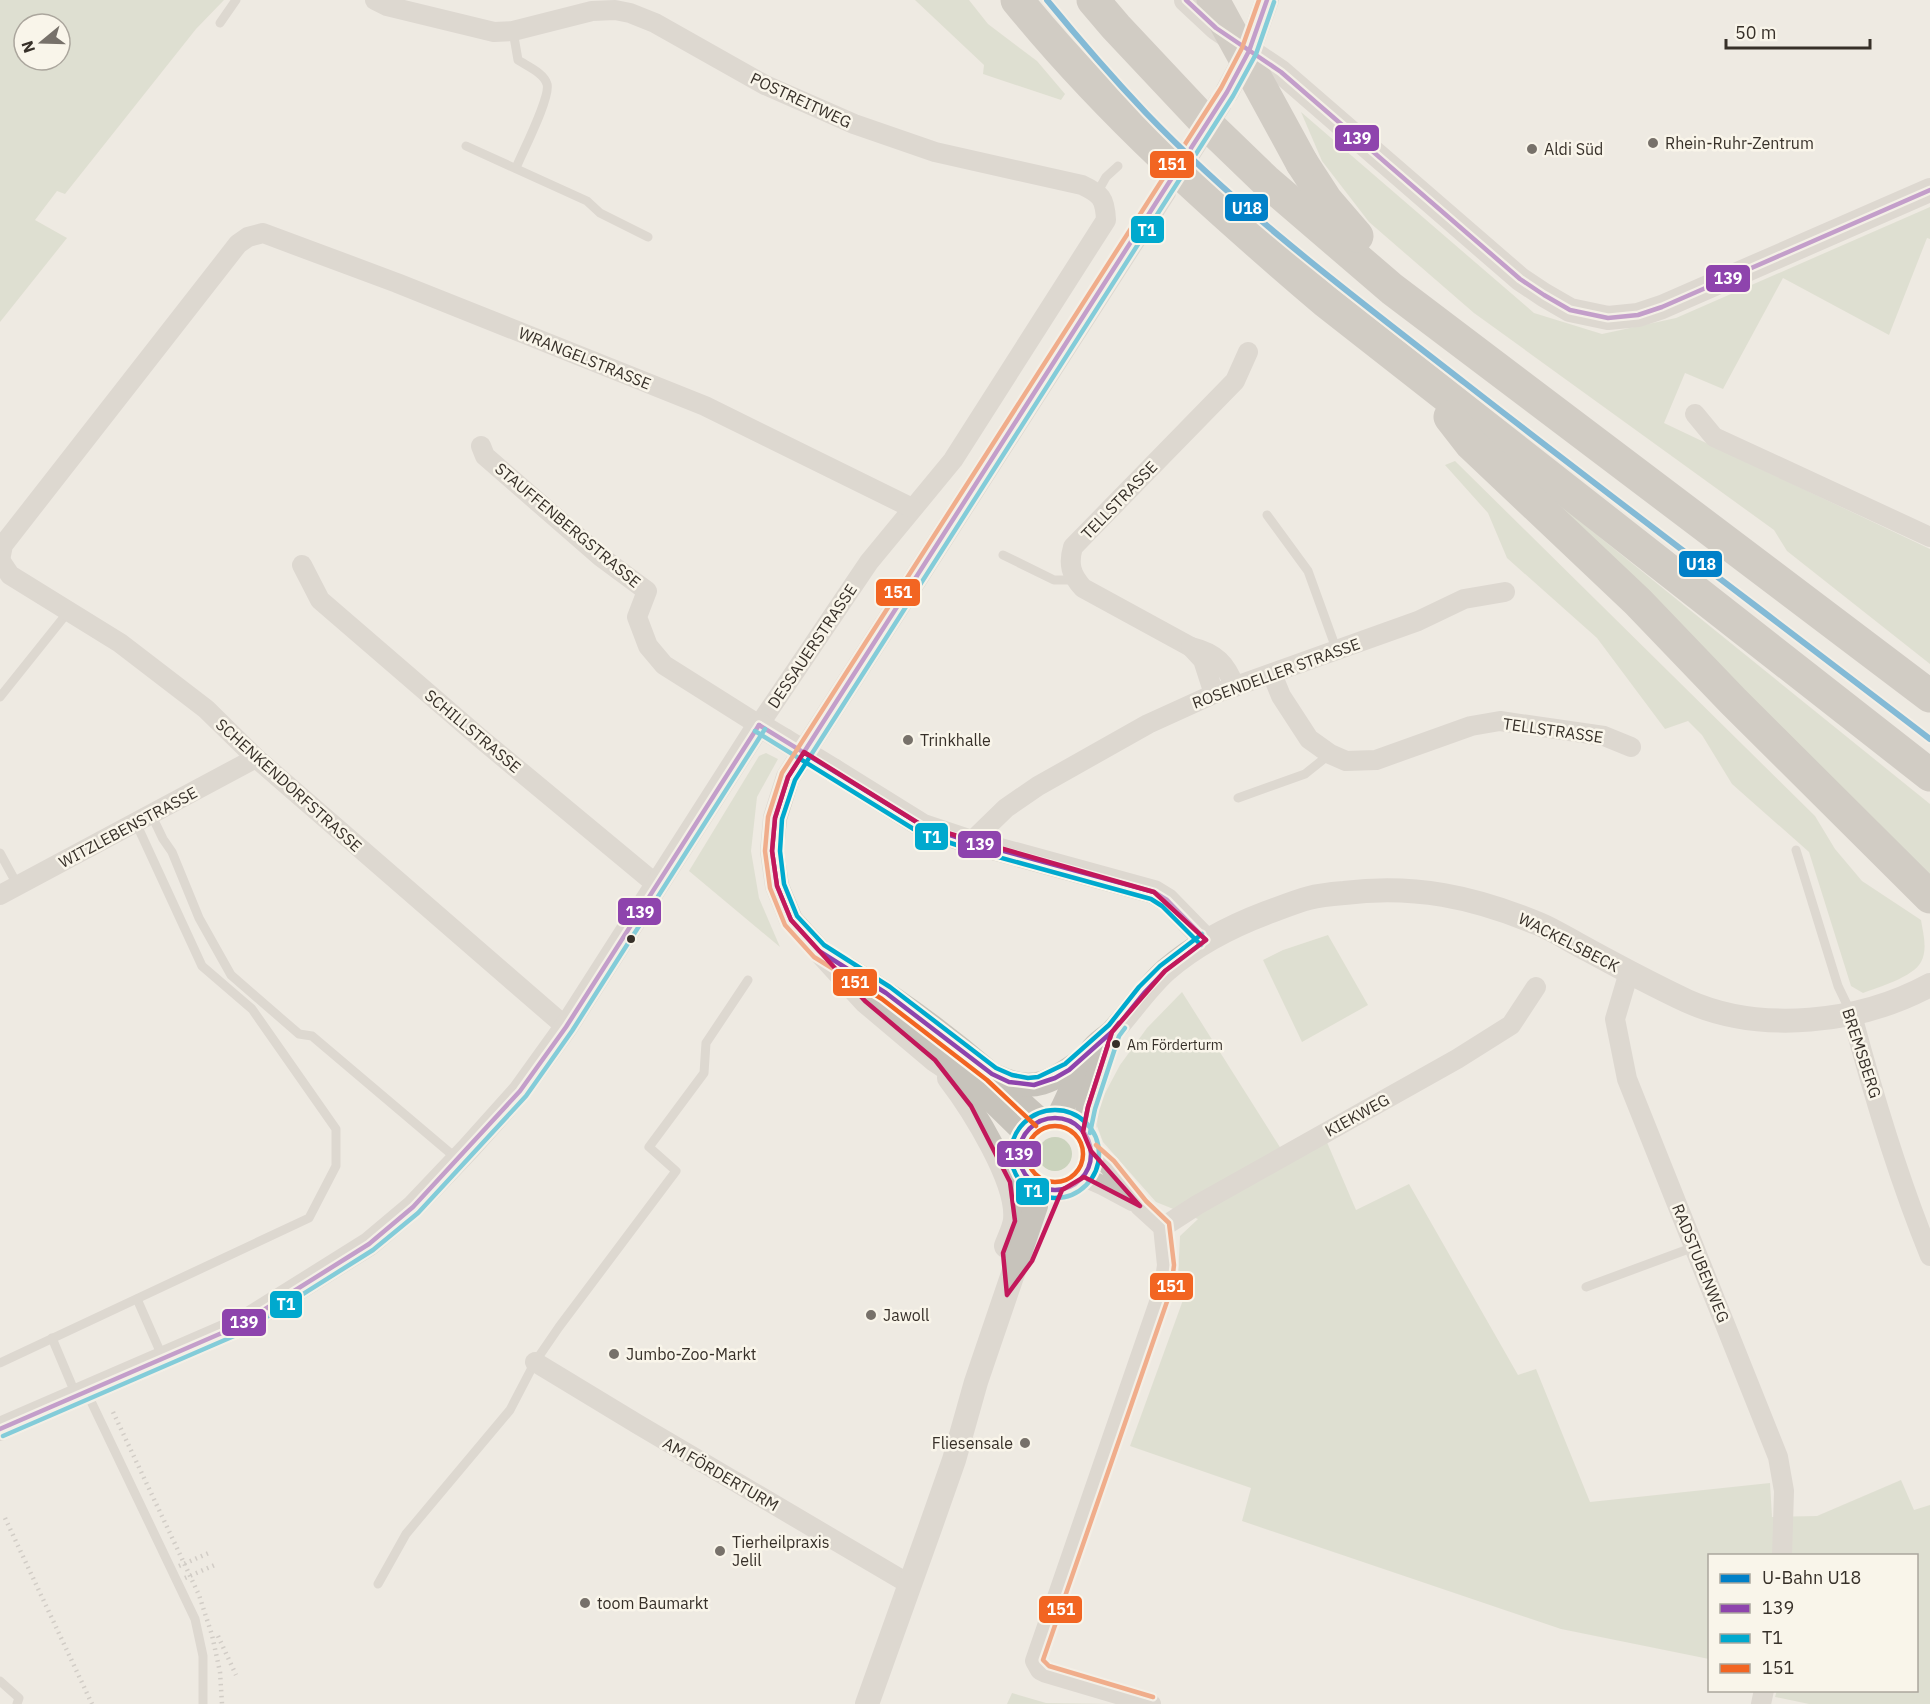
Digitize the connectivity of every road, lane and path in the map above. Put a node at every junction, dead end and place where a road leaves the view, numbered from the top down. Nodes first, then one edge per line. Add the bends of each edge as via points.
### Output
1 (236, 0) edge
2 (375, 0) edge
3 (1017, 0) edge
4 (1093, 0) edge
5 (1186, 0) edge
6 (1213, 0) edge
7 (1267, 0) edge
8 (220, 23) dead end
9 (513, 31) junction
10 (1249, 51) junction
11 (1227, 92) tunnel mouth
12 (466, 146) dead end
13 (1118, 166) dead end
14 (516, 168) junction
15 (1930, 190) edge
16 (1164, 192) tunnel mouth
17 (1097, 193) junction
18 (248, 237) joint
19 (648, 237) dead end
20 (1448, 330) junction
21 (1248, 352) dead end
22 (1416, 373) junction
23 (1695, 414) dead end
24 (481, 446) dead end
25 (912, 508) junction
26 (1267, 515) dead end
27 (1930, 537) edge
28 (1003, 555) dead end
29 (0, 560) edge
30 (302, 565) dead end
31 (1076, 580) junction
32 (1505, 592) dead end
33 (68, 612) junction
34 (1191, 647) junction
35 (1337, 651) junction
36 (1272, 674) junction
37 (1235, 687) junction
38 (1214, 693) junction
39 (1930, 696) edge
40 (0, 697) edge
41 (759, 725) junction
42 (1631, 747) dead end
43 (1330, 754) junction
44 (256, 758) junction
45 (1930, 775) edge
46 (1238, 798) dead end
47 (143, 818) junction
48 (971, 842) junction
49 (1796, 850) dead end
50 (0, 853) edge
51 (657, 885) junction
52 (18, 886) junction
53 (0, 895) edge
54 (1930, 897) edge
55 (1206, 940) junction
56 (819, 951) junction
57 (1629, 972) junction
58 (748, 980) dead end
59 (1930, 985) edge
60 (1536, 987) dead end
61 (1852, 1015) junction
62 (566, 1027) junction
63 (1112, 1032) junction
64 (1085, 1058) junction
65 (935, 1059) junction
66 (992, 1074) junction
67 (1041, 1124) junction
68 (1087, 1142) junction
69 (458, 1160) junction
70 (1083, 1177) junction
71 (1037, 1186) junction
72 (1062, 1190) junction
73 (1140, 1206) junction
74 (1163, 1227) junction
75 (1695, 1248) junction
76 (1930, 1256) edge
77 (1586, 1287) dead end
78 (1007, 1295) junction
79 (136, 1299) junction
80 (52, 1338) junction
81 (164, 1358) junction
82 (535, 1362) junction
83 (0, 1363) edge
84 (81, 1393) junction
85 (0, 1429) edge
86 (1782, 1554) edge
87 (378, 1584) dead end
88 (909, 1584) junction
89 (0, 1681) edge
90 (17, 1704) edge
91 (203, 1704) edge
92 (867, 1704) edge
93 (1151, 1704) edge

1 - 8 lane
2 - 9 street, POSTREITWEG via 494,32
3 - 22 highway via 1132,127 1237,226
4 - 20 highway via 1176,93 1265,180 1392,289
5 - 10 street
6 - 20 highway, bridge via 1302,163 1340,218
7 - 10 street
9 - 14 lane via 518,60 542,75 548,84 546,98
9 - 17 street, POSTREITWEG via 592,11 630,13 765,85 854,124 935,152 1082,185
10 - 11 street
10 - 15 street via 1281,72 1520,279 1570,310 1608,318 1638,315 1662,307
12 - 14 lane
13 - 17 lane
14 - 19 lane via 587,201 600,213
16 - 56 street via 788,777 775,818 772,851 777,886 791,920
17 - 25 street, DESSAUERSTRASSE via 1106,205 1106,220 953,460
18 - 25 street, WRANGELSTRASSE via 263,233 274,237 695,402
18 - 29 street, SCHENKENDORFSTRASSE via 190,303 3,545
20 - 39 highway
21 - 31 street, TELLSTRASSE via 1235,381 1073,547 1070,565
22 - 45 highway
22 - 54 highway via 1471,444 1638,602
23 - 27 street via 1714,437
24 - 41 street, STAUFFENBERGSTRASSE via 485,456 647,591 638,617 648,646 664,665
25 - 41 street, DESSAUERSTRASSE via 869,562
26 - 35 lane via 1308,571
28 - 31 lane via 1054,580
29 - 33 street, SCHENKENDORFSTRASSE via 10,575
30 - 51 street, SCHILLSTRASSE via 320,600
31 - 34 street via 1083,588
32 - 35 street, ROSENDELLER STRASSE via 1464,599
33 - 40 lane
33 - 44 street, SCHENKENDORFSTRASSE via 120,643 206,710
34 - 37 street via 1205,650 1227,668
34 - 38 street via 1203,660
35 - 36 street, ROSENDELLER STRASSE
36 - 37 street, ROSENDELLER STRASSE
36 - 43 street, TELLSTRASSE via 1281,696 1309,739
37 - 38 street, ROSENDELLER STRASSE
38 - 48 street, ROSENDELLER STRASSE via 1148,724 1038,786 1006,808
41 - 48 street, bridge via 923,826
41 - 51 street, DESSAUERSTRASSE
42 - 43 street, TELLSTRASSE via 1604,736 1500,721 1471,726 1376,760 1346,761
43 - 46 lane via 1305,774
44 - 47 street, WITZLEBENSTRASSE
44 - 62 street, SCHENKENDORFSTRASSE
47 - 52 street, WITZLEBENSTRASSE
47 - 69 lane via 172,852 199,918 231,975 299,1034 312,1036
47 - 79 lane via 202,966 252,1009 336,1129 337,1145 336,1166 309,1218
48 - 55 street via 1154,892
49 - 61 lane, BREMSBERG via 1838,986
50 - 52 lane
51 - 62 street, DESSAUERSTRASSE
52 - 53 street, WITZLEBENSTRASSE
55 - 57 street, WACKELSBECK via 1311,897 1377,889 1436,892 1488,904 1542,925
55 - 63 street via 1165,971
56 - 65 street via 865,1001
56 - 66 street via 886,993
57 - 61 street, WACKELSBECK via 1690,1002 1735,1015 1775,1021
57 - 75 street, RADSTUBENWEG via 1615,1019 1627,1079
58 - 82 lane via 706,1043 704,1073 649,1147 676,1171
59 - 61 street, WACKELSBECK via 1887,1005
60 - 74 street, KIEKWEG via 1511,1025
61 - 76 street, BREMSBERG
62 - 69 street, DESSAUERSTRASSE via 520,1091
63 - 64 street
63 - 68 street via 1088,1107
64 - 66 street via 1040,1084 1010,1083
64 - 67 street via 1068,1100
65 - 67 street via 984,1093
65 - 78 street via 971,1106 1010,1182 1015,1221 1003,1253
66 - 67 street
67 - 68 street via 1070,1121
67 - 71 street via 1019,1147 1019,1162
68 - 70 street via 1090,1165
68 - 73 street
69 - 81 street, DESSAUERSTRASSE via 413,1207 369,1244 238,1326
70 - 72 street
70 - 73 street
71 - 72 street via 1049,1191
71 - 78 street via 1036,1206
72 - 78 street via 1032,1261
73 - 74 street
74 - 93 street via 1167,1265 1164,1288 1035,1661 1046,1673
75 - 77 lane
75 - 86 street, RADSTUBENWEG via 1778,1457 1785,1491
78 - 88 street
79 - 80 lane
79 - 81 lane
80 - 83 lane
80 - 84 lane
81 - 84 street, DESSAUERSTRASSE
82 - 87 lane via 510,1410 406,1534
82 - 88 street, AM FÖRDERTURM
84 - 85 street, DESSAUERSTRASSE
84 - 91 lane via 195,1619 203,1656
88 - 92 street
89 - 90 lane via 19,1698

